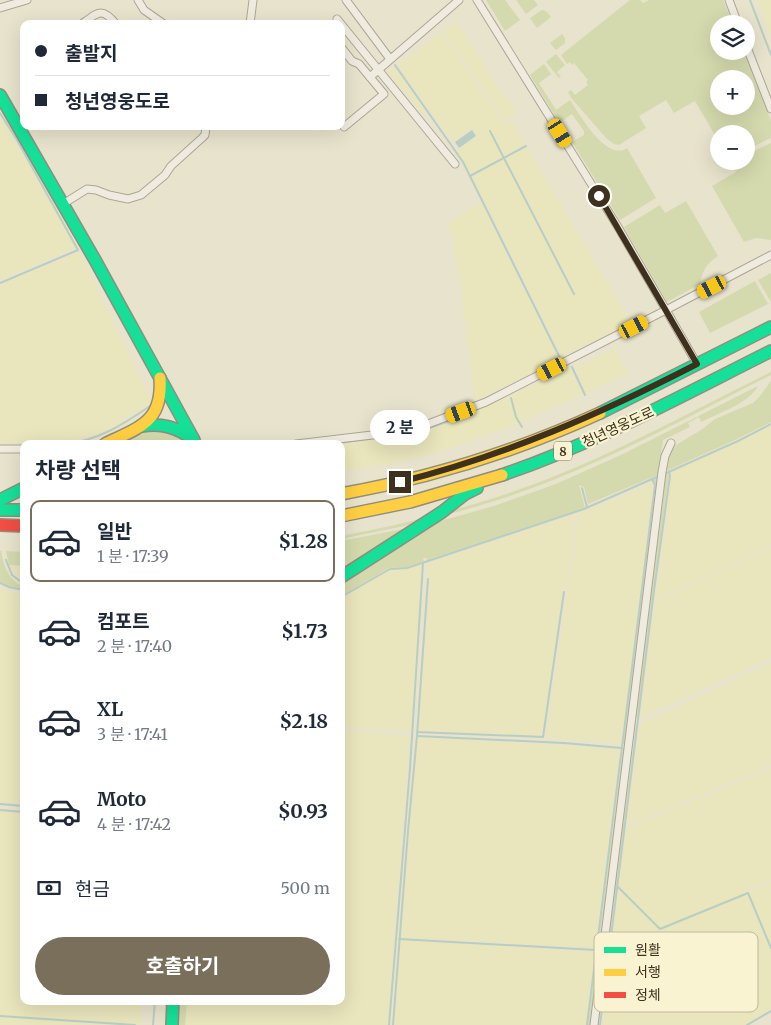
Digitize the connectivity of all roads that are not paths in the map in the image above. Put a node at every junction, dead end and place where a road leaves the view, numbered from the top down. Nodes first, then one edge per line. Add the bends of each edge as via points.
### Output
1 (2, 0) edge
2 (27, 0) edge
3 (138, 0) edge
4 (253, 0) edge
5 (346, 0) edge
6 (459, 0) edge
7 (477, 0) edge
8 (729, 0) edge
9 (0, 7) edge
10 (735, 15) edge
11 (87, 20) edge
12 (113, 20) edge
13 (158, 20) edge
14 (250, 20) edge
15 (345, 33) edge
16 (345, 52) edge
17 (390, 59) junction
18 (752, 60) edge
19 (379, 69) junction
20 (370, 77) junction
21 (0, 95) edge
22 (771, 109) edge
23 (345, 126) edge
24 (20, 130) edge
25 (20, 130) edge
26 (206, 130) edge
27 (455, 164) dead end
28 (63, 204) junction
29 (771, 255) edge
30 (666, 310) junction
31 (771, 327) edge
32 (771, 351) edge
33 (697, 364) junction
34 (160, 378) junction
35 (142, 426) junction
36 (113, 440) edge
37 (192, 440) edge
38 (193, 440) edge
39 (330, 440) edge
40 (671, 443) dead end
41 (0, 450) edge
42 (20, 450) edge
43 (519, 468) junction
44 (20, 490) edge
45 (345, 493) edge
46 (0, 500) edge
47 (0, 510) edge
48 (20, 510) edge
49 (345, 515) edge
50 (0, 525) edge
51 (20, 526) edge
52 (345, 574) edge
53 (605, 932) edge
54 (173, 1005) edge
55 (596, 1012) edge
56 (172, 1025) edge
57 (594, 1025) edge

1 - 9 street
2 - 9 street
3 - 13 street via 144,10
4 - 14 street
5 - 17 street
6 - 17 street
7 - 30 street
8 - 10 street
11 - 12 street via 100,12 108,14
15 - 19 street
16 - 20 street
17 - 19 street
18 - 22 street
19 - 20 street
19 - 27 street
20 - 23 street via 384,94
21 - 25 main road
24 - 28 main road
26 - 28 street via 205,135 165,175 141,194 128,199 87,189
28 - 34 main road
29 - 30 street
30 - 33 street
30 - 39 street via 486,402 428,424 389,433
31 - 33 main road, 청년영웅도로 / 8
32 - 43 main road, 청년영웅도로 / 8 via 607,432
33 - 45 main road, 청년영웅도로 / 8 via 598,413 520,445 427,476
34 - 35 main road via 161,403
34 - 38 main road
35 - 36 main road
35 - 37 main road via 168,425
40 - 53 street via 662,472
41 - 42 street
43 - 49 main road, 청년영웅도로 / 8 via 432,496
43 - 52 main road via 464,494 442,512
44 - 46 main road
47 - 48 main road
50 - 51 main road
54 - 56 main road
55 - 57 street

